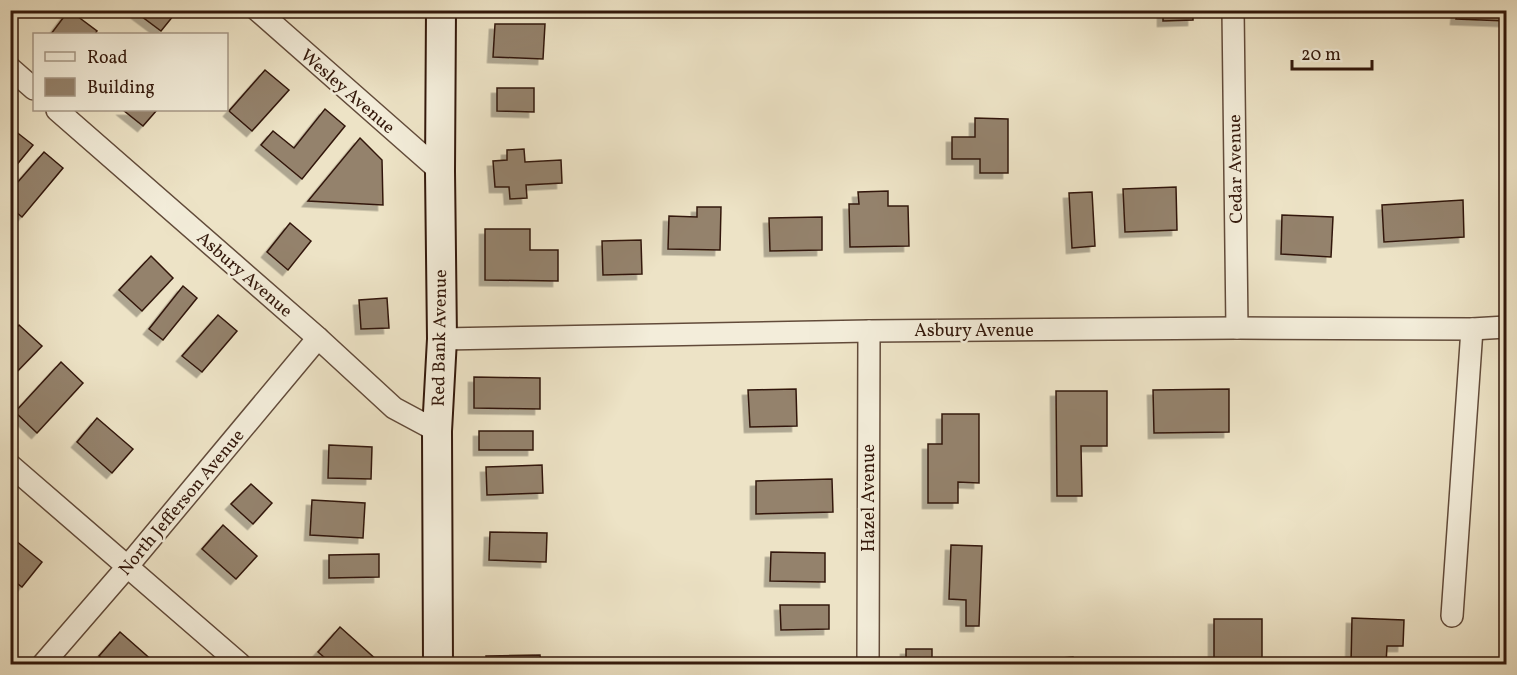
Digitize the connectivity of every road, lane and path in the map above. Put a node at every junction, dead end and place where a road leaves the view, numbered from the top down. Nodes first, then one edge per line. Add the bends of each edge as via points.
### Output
1 (257, 10) edge
2 (441, 10) edge
3 (1233, 10) edge
4 (10, 68) edge
5 (33, 88) edge
6 (58, 111) edge
7 (440, 171) junction
8 (1506, 327) edge
9 (1237, 328) junction
10 (1472, 329) junction
11 (869, 331) junction
12 (318, 338) junction
13 (442, 339) junction
14 (437, 431) junction
15 (10, 465) edge
16 (127, 567) junction
17 (1452, 616) dead end
18 (43, 664) edge
19 (240, 664) edge
20 (438, 664) edge
21 (868, 664) edge

1 - 7 street, Wesley Avenue
2 - 7 street, Red Bank Avenue
3 - 9 street, Cedar Avenue
4 - 5 street
6 - 12 street, Asbury Avenue
7 - 13 street, Red Bank Avenue
8 - 10 street, Asbury Avenue
9 - 10 street, Asbury Avenue
9 - 11 street, Asbury Avenue
10 - 17 street
11 - 13 street, Asbury Avenue
11 - 21 street, Hazel Avenue
12 - 14 street, Asbury Avenue via 394,408
12 - 16 street, North Jefferson Avenue
13 - 14 street, Red Bank Avenue
14 - 20 street, Red Bank Avenue
15 - 16 street
16 - 18 street, North Jefferson Avenue
16 - 19 street

